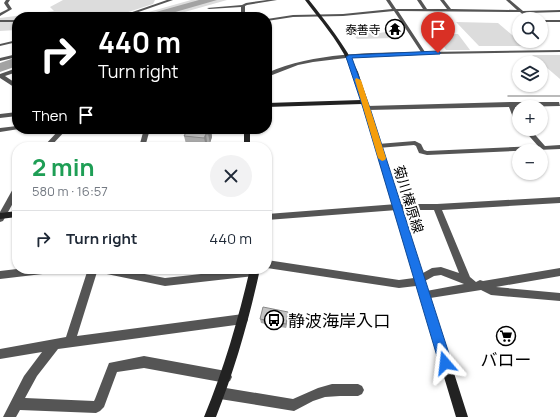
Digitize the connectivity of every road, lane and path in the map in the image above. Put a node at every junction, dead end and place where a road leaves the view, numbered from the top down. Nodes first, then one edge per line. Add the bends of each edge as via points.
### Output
1 (8, 0) edge
2 (157, 0) edge
3 (171, 0) edge
4 (275, 0) edge
5 (307, 0) edge
6 (388, 0) edge
7 (419, 0) edge
8 (442, 0) edge
9 (508, 0) edge
10 (152, 6) junction
11 (243, 6) junction
12 (209, 8) dead end
13 (394, 9) junction
14 (426, 10) junction
15 (450, 10) junction
16 (521, 11) junction
17 (560, 11) edge
18 (135, 12) edge
19 (243, 12) edge
20 (0, 15) edge
21 (319, 15) junction
22 (272, 19) edge
23 (560, 20) edge
24 (0, 21) edge
25 (12, 21) edge
26 (548, 21) edge
27 (12, 41) edge
28 (0, 45) edge
29 (560, 51) edge
30 (424, 53) junction
31 (12, 56) edge
32 (349, 57) junction
33 (0, 60) edge
34 (12, 72) edge
35 (272, 72) edge
36 (1, 76) edge
37 (12, 84) edge
38 (510, 104) junction
39 (559, 104) edge
40 (272, 105) edge
41 (366, 105) junction
42 (512, 106) edge
43 (12, 115) edge
44 (0, 116) edge
45 (12, 129) edge
46 (0, 130) edge
47 (59, 134) edge
48 (533, 136) edge
49 (51, 142) edge
50 (540, 144) edge
51 (378, 146) junction
52 (548, 148) edge
53 (559, 148) edge
54 (512, 149) edge
55 (12, 198) edge
56 (560, 200) edge
57 (397, 207) junction
58 (436, 207) junction
59 (12, 215) edge
60 (1, 217) edge
61 (272, 217) edge
62 (272, 265) edge
63 (560, 272) edge
64 (12, 274) edge
65 (91, 274) edge
66 (124, 274) edge
67 (235, 274) edge
68 (253, 274) edge
69 (0, 275) edge
70 (420, 280) junction
71 (473, 283) junction
72 (424, 295) junction
73 (560, 297) edge
74 (243, 319) junction
75 (70, 342) junction
76 (56, 344) junction
77 (0, 354) edge
78 (226, 377) junction
79 (358, 390) dead end
80 (220, 393) junction
81 (17, 404) junction
82 (9, 417) edge
83 (210, 417) edge
84 (462, 417) edge

1 - 20 street via 6,3 10,9
2 - 10 street
3 - 10 street
4 - 11 street
5 - 21 main road, 菊川榛原線
6 - 13 street
7 - 14 street
8 - 15 street
9 - 16 street
10 - 18 street
11 - 12 street
11 - 19 street
13 - 14 street
13 - 21 street
13 - 30 street
14 - 15 street
15 - 16 street
16 - 17 street
21 - 22 street
21 - 32 main road, 菊川榛原線
23 - 26 street
24 - 25 street
27 - 28 street
29 - 30 street
30 - 32 street
31 - 33 street
32 - 35 street via 302,63
32 - 41 main road, 菊川榛原線
34 - 36 street
36 - 37 street
38 - 39 street
38 - 41 street
38 - 42 street
40 - 41 main road
41 - 51 main road, 菊川榛原線
43 - 44 street
45 - 46 street
47 - 49 street
48 - 50 street
51 - 54 street via 414,143 427,153
51 - 57 main road, 菊川榛原線
52 - 53 street
55 - 60 street
56 - 58 street
57 - 58 street
57 - 61 street
57 - 70 main road, 菊川榛原線
58 - 71 street
59 - 60 main road
62 - 70 street via 399,284
63 - 71 street
64 - 69 street
65 - 75 street
66 - 67 street via 165,282
68 - 74 main road
70 - 71 street via 432,272 441,271
70 - 72 main road, 菊川榛原線
71 - 72 street
71 - 73 street via 491,291
72 - 84 main road, 菊川榛原線
74 - 75 street
74 - 78 main road
75 - 76 street
76 - 77 street
76 - 81 street via 21,390
78 - 80 main road
78 - 81 street via 144,362 113,367 100,403 96,407
79 - 80 street via 333,389 310,395 294,405
80 - 83 main road
81 - 82 street

